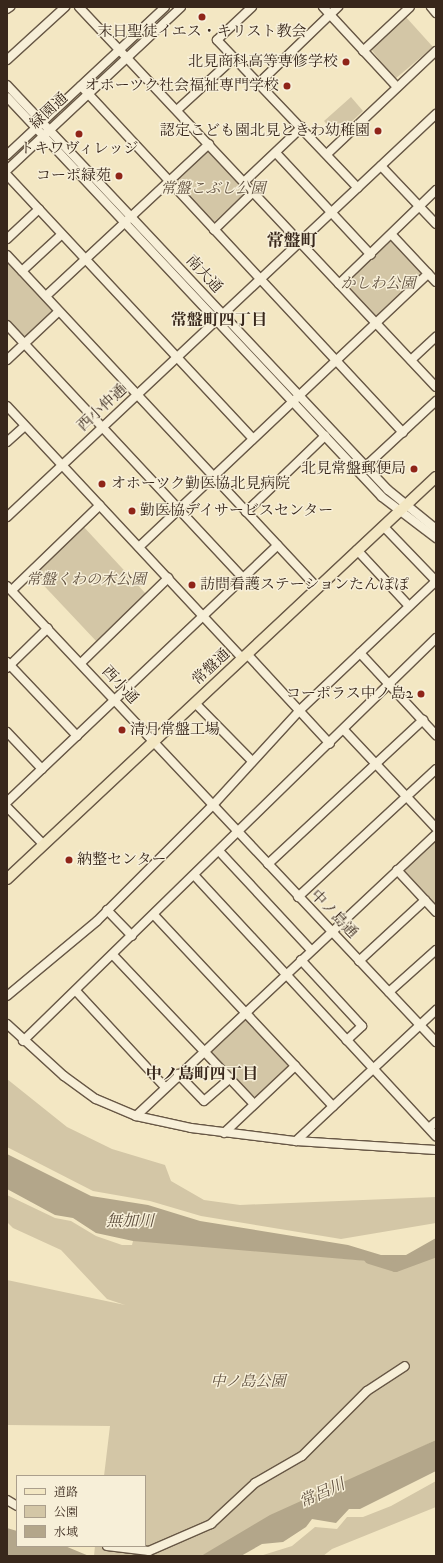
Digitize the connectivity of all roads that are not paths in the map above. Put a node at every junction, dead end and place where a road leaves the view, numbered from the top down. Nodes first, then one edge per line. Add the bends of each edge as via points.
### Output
1 (10, 7) edge
2 (65, 7) edge
3 (79, 7) edge
4 (165, 7) edge
5 (181, 7) edge
6 (252, 7) edge
7 (322, 7) edge
8 (338, 7) edge
9 (410, 7) edge
10 (431, 7) edge
11 (7, 9) edge
12 (436, 13) edge
13 (330, 15) junction
14 (119, 50) junction
15 (363, 51) junction
16 (436, 51) edge
17 (127, 58) junction
18 (234, 58) junction
19 (7, 60) edge
20 (259, 83) junction
21 (7, 85) edge
22 (81, 86) junction
23 (397, 87) junction
24 (88, 94) junction
25 (7, 97) edge
26 (177, 110) junction
27 (436, 114) edge
28 (39, 125) junction
29 (302, 127) junction
30 (46, 133) junction
31 (209, 144) junction
32 (276, 153) junction
33 (327, 154) junction
34 (7, 155) edge
35 (381, 166) junction
36 (7, 170) edge
37 (7, 175) edge
38 (169, 180) junction
39 (244, 182) junction
40 (358, 188) junction
41 (436, 190) edge
42 (253, 192) junction
43 (419, 206) junction
44 (39, 209) junction
45 (332, 213) junction
46 (126, 218) junction
47 (436, 224) edge
48 (214, 230) junction
49 (62, 234) junction
50 (392, 235) junction
51 (7, 239) edge
52 (300, 242) junction
53 (7, 255) edge
54 (371, 255) junction
55 (85, 259) junction
56 (22, 271) junction
57 (428, 274) junction
58 (261, 280) junction
59 (436, 282) edge
60 (339, 284) junction
61 (46, 296) junction
62 (59, 311) junction
63 (222, 314) junction
64 (216, 320) junction
65 (376, 324) junction
66 (7, 325) edge
67 (436, 337) edge
68 (25, 344) junction
69 (176, 357) junction
70 (7, 360) edge
71 (411, 360) junction
72 (337, 362) junction
73 (436, 387) edge
74 (138, 394) junction
75 (295, 398) junction
76 (436, 401) edge
77 (7, 406) edge
78 (25, 426) junction
79 (102, 428) junction
80 (403, 432) junction
81 (325, 436) junction
82 (252, 438) junction
83 (7, 442) edge
84 (62, 465) junction
85 (366, 466) junction
86 (213, 476) junction
87 (436, 477) edge
88 (100, 505) junction
89 (178, 509) junction
90 (402, 509) junction
91 (246, 512) junction
92 (7, 517) edge
93 (383, 526) junction
94 (436, 529) edge
95 (436, 538) edge
96 (278, 545) junction
97 (139, 547) junction
98 (356, 550) junction
99 (168, 578) junction
100 (244, 579) junction
101 (317, 586) junction
102 (9, 588) edge
103 (409, 606) junction
104 (204, 617) junction
105 (48, 628) junction
106 (436, 638) edge
107 (360, 653) junction
108 (245, 656) junction
109 (81, 663) junction
110 (8, 665) edge
111 (390, 686) junction
112 (115, 700) junction
113 (195, 703) junction
114 (300, 710) junction
115 (423, 720) junction
116 (344, 730) junction
117 (7, 732) edge
118 (436, 734) edge
119 (77, 736) junction
120 (153, 741) junction
121 (330, 744) junction
122 (251, 760) junction
123 (376, 764) junction
124 (42, 769) junction
125 (436, 769) edge
126 (406, 796) junction
127 (7, 802) edge
128 (212, 805) junction
129 (7, 807) edge
130 (436, 828) edge
131 (238, 832) junction
132 (436, 834) edge
133 (43, 844) junction
134 (219, 851) junction
135 (268, 864) junction
136 (397, 870) junction
137 (194, 875) junction
138 (7, 879) edge
139 (298, 897) junction
140 (425, 900) junction
141 (107, 910) junction
142 (436, 912) edge
143 (154, 915) junction
144 (331, 931) junction
145 (132, 936) junction
146 (311, 950) junction
147 (436, 950) edge
148 (113, 955) junction
149 (301, 960) junction
150 (359, 961) junction
151 (286, 974) junction
152 (76, 991) junction
153 (389, 992) junction
154 (7, 996) edge
155 (436, 1010) edge
156 (244, 1012) junction
157 (7, 1024) edge
158 (420, 1025) junction
159 (347, 1040) junction
160 (24, 1041) junction
161 (436, 1042) edge
162 (203, 1050) junction
163 (294, 1066) junction
164 (373, 1068) junction
165 (178, 1074) junction
166 (230, 1078) junction
167 (165, 1087) junction
168 (254, 1104) junction
169 (333, 1106) junction
170 (136, 1116) junction
171 (436, 1122) edge
172 (429, 1128) junction
173 (224, 1132) junction
174 (436, 1136) edge
175 (296, 1141) junction
176 (436, 1150) edge
177 (405, 1366) dead end
178 (7, 1500) edge
179 (16, 1505) edge
180 (115, 1547) edge

1 - 11 street
2 - 19 street
3 - 14 street
4 - 14 street, 緑園通
5 - 17 street, 緑園通
6 - 18 street via 217,40
7 - 13 street
8 - 13 street
9 - 15 street
10 - 12 street
13 - 15 street
13 - 20 street
14 - 17 street
14 - 22 street, 緑園通
15 - 23 street
16 - 23 street
17 - 24 street, 緑園通
17 - 26 street
18 - 20 street
18 - 26 street
20 - 29 street
21 - 28 street, 南大通
22 - 24 street
22 - 28 street, 緑園通
23 - 33 street
24 - 30 street, 緑園通
24 - 38 street
25 - 28 street, 南大通
26 - 31 street
27 - 35 street, 西小仲通
28 - 30 street, 南大通
28 - 34 street, 緑園通
29 - 32 street
29 - 33 street
30 - 36 street, 緑園通
30 - 46 street, 南大通
31 - 38 street
31 - 39 street
32 - 39 street
32 - 45 street
33 - 40 street
35 - 40 street, 西小仲通
35 - 43 street
37 - 44 street
38 - 46 street
38 - 48 street
39 - 42 street
40 - 45 street, 西小仲通
41 - 43 street
42 - 48 street
42 - 52 street
43 - 47 street
43 - 50 street
44 - 49 street
44 - 51 street
45 - 52 street, 西小仲通
45 - 54 street
46 - 55 street
46 - 63 street, 南大通
46 - 64 street, 南大通
48 - 58 street
49 - 55 street
49 - 56 street
50 - 54 street
50 - 57 street
52 - 58 street, 西小仲通
52 - 60 street
53 - 56 street
54 - 60 street
55 - 61 street
55 - 69 street
56 - 61 street
57 - 59 street
57 - 65 street
58 - 63 street, 西小仲通
58 - 72 street
60 - 65 street
61 - 62 street
62 - 68 street
62 - 74 street
63 - 64 street, 西小仲通
63 - 75 street, 南大通
64 - 69 street, 西小仲通
64 - 75 street, 南大通
65 - 71 street
65 - 72 street
66 - 68 street
67 - 71 street
68 - 70 street
68 - 79 street
69 - 74 street, 西小仲通
69 - 82 street
71 - 73 street
72 - 75 street
72 - 80 street
74 - 79 street, 西小仲通
74 - 86 street
75 - 81 street, 南大通
75 - 82 street
75 - 85 street, 南大通
76 - 80 street
77 - 78 street
78 - 83 street
78 - 84 street
79 - 84 street, 西小仲通
79 - 89 street
80 - 85 street
81 - 90 street, 南大通
81 - 91 street
82 - 86 street
84 - 88 street
84 - 92 street, 西小仲通
85 - 90 street, 南大通
86 - 89 street
86 - 91 street
87 - 90 main road, 常盤通
88 - 97 street
88 - 102 street
89 - 97 street
89 - 100 street
90 - 93 main road, 常盤通
90 - 94 street, 南大通
90 - 95 street, 南大通
91 - 96 street
93 - 98 main road, 常盤通
93 - 103 street via 436,581
96 - 100 street
96 - 101 street
97 - 99 street
98 - 101 main road, 常盤通
98 - 103 street
99 - 104 street
99 - 109 street
100 - 104 street
101 - 108 main road, 常盤通
102 - 105 street, 西小通
103 - 107 street
104 - 108 street
104 - 112 street
105 - 109 street, 西小通
105 - 110 street
106 - 111 street
107 - 111 street
107 - 114 street
108 - 113 main road, 常盤通
108 - 114 street
109 - 112 street, 西小通
110 - 119 street
111 - 115 street
111 - 116 street
112 - 119 street
112 - 120 street, 西小通
113 - 120 main road, 常盤通
113 - 122 street
114 - 121 street
114 - 122 street
115 - 118 street
115 - 123 street
116 - 121 street
116 - 123 street
117 - 124 street
119 - 124 street
120 - 128 street, 西小通
120 - 133 main road, 常盤通
121 - 131 street
122 - 128 street
123 - 126 street
123 - 135 street
124 - 127 street
125 - 126 street
126 - 130 street
126 - 139 street
128 - 131 street, 中ノ島通
128 - 141 street
129 - 133 street
131 - 134 street
131 - 135 street, 中ノ島通
132 - 136 street
133 - 138 main road, 常盤通
134 - 137 street
134 - 146 street
135 - 139 street, 中ノ島通
136 - 140 street
136 - 144 street
137 - 143 street
137 - 151 street
139 - 144 street, 中ノ島通
140 - 142 street
140 - 150 street
141 - 145 street
141 - 154 street
143 - 145 street
143 - 156 street
144 - 146 street
144 - 150 street, 中ノ島通
145 - 148 street
146 - 149 street
147 - 153 street
148 - 152 street
148 - 162 street
149 - 151 street
149 - 159 street via 362,1026
150 - 153 street, 中ノ島通
151 - 156 street
151 - 159 street
152 - 160 street
152 - 167 street
153 - 158 street, 中ノ島通
155 - 158 street
156 - 162 street
156 - 163 street
157 - 160 street
158 - 161 street, 中ノ島通
158 - 164 street
159 - 164 street
160 - 170 street via 96,1099
162 - 165 street
162 - 166 street
163 - 168 street
163 - 169 street
164 - 169 street
164 - 172 street
165 - 166 street via 204,1101
165 - 167 street
166 - 168 street
167 - 170 street
168 - 173 street
169 - 175 street
170 - 173 street
171 - 172 street
172 - 174 street
173 - 175 street
175 - 176 street
177 - 180 street via 367,1391 302,1456 255,1483 212,1524 149,1551
178 - 179 street

